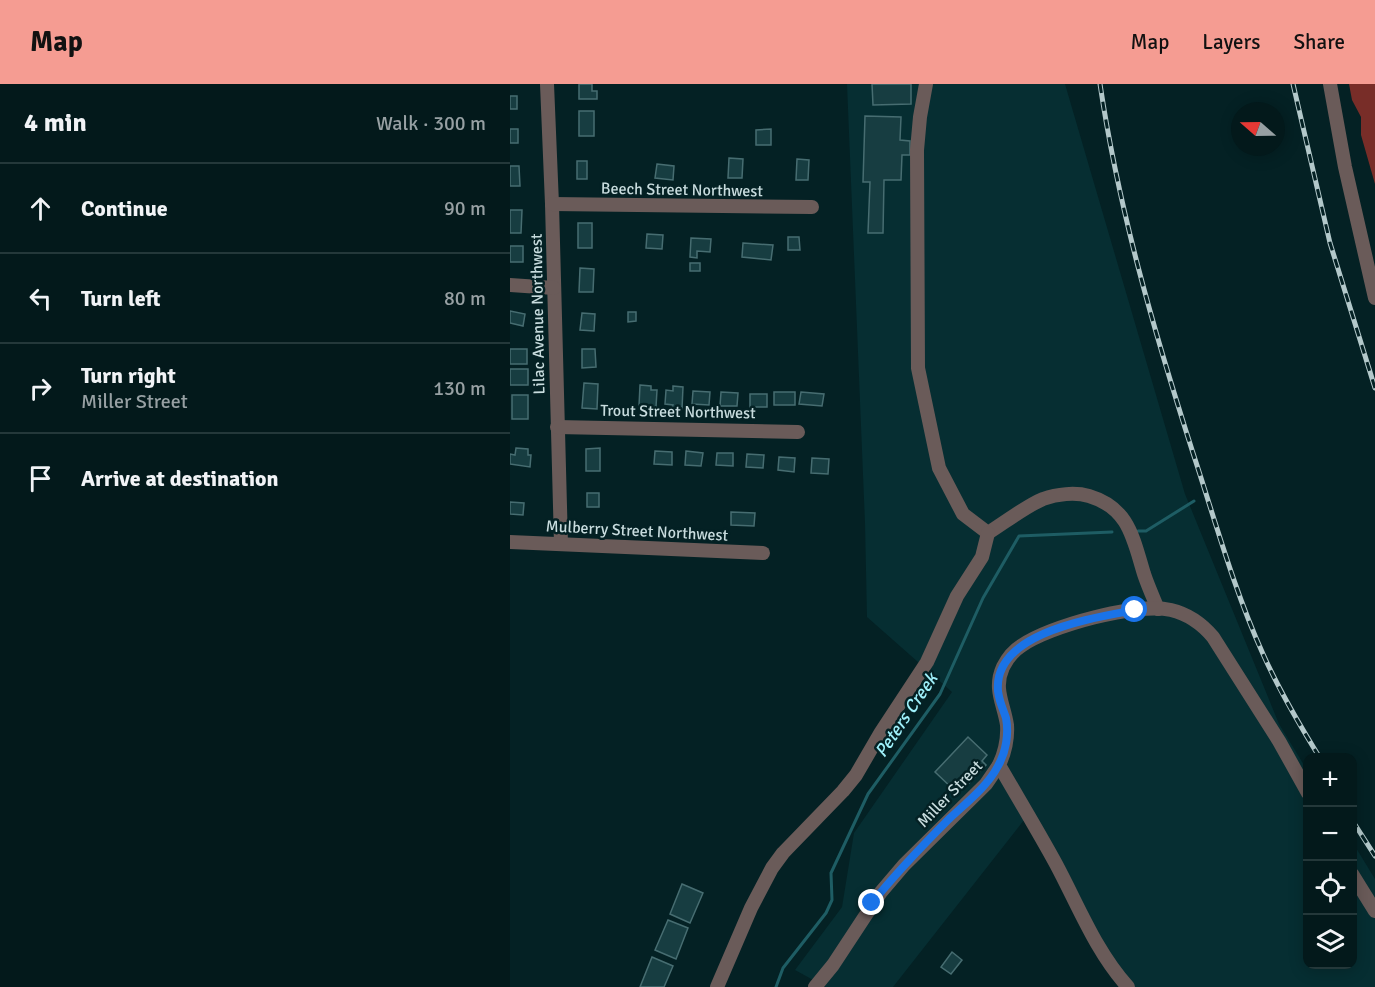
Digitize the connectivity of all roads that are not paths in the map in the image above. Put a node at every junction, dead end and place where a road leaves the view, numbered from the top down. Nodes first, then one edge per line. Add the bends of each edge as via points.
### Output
1 (547, 84) edge
2 (926, 84) edge
3 (1330, 84) edge
4 (552, 204) junction
5 (812, 207) dead end
6 (510, 285) edge
7 (554, 288) junction
8 (1375, 298) edge
9 (557, 427) junction
10 (798, 432) dead end
11 (988, 533) junction
12 (510, 542) edge
13 (561, 544) junction
14 (763, 553) dead end
15 (1158, 609) junction
16 (999, 765) junction
17 (1303, 785) edge
18 (1357, 881) edge
19 (1375, 911) edge
20 (717, 987) edge
21 (815, 987) edge
22 (1128, 987) edge

1 - 4 street, Lilac Avenue Northwest
2 - 11 street via 917,150 918,368 939,468 963,514
3 - 8 street
4 - 5 street, Beech Street Northwest
4 - 7 street, Lilac Avenue Northwest
6 - 7 street
7 - 9 street, Lilac Avenue Northwest
9 - 10 street, Trout Street Northwest
9 - 13 street, Lilac Avenue Northwest
11 - 15 street via 1043,499 1078,492 1103,500 1122,516
11 - 20 street via 982,557 957,596 918,677 856,775 772,868
12 - 13 street, Mulberry Street Northwest
13 - 14 street, Mulberry Street Northwest
15 - 16 street via 1114,614 1060,627 1020,646 999,680 1007,727
15 - 17 street via 1181,613 1208,631 1274,732
16 - 21 street, Miller Street via 986,784 881,892
16 - 22 street via 1113,969
18 - 19 street

